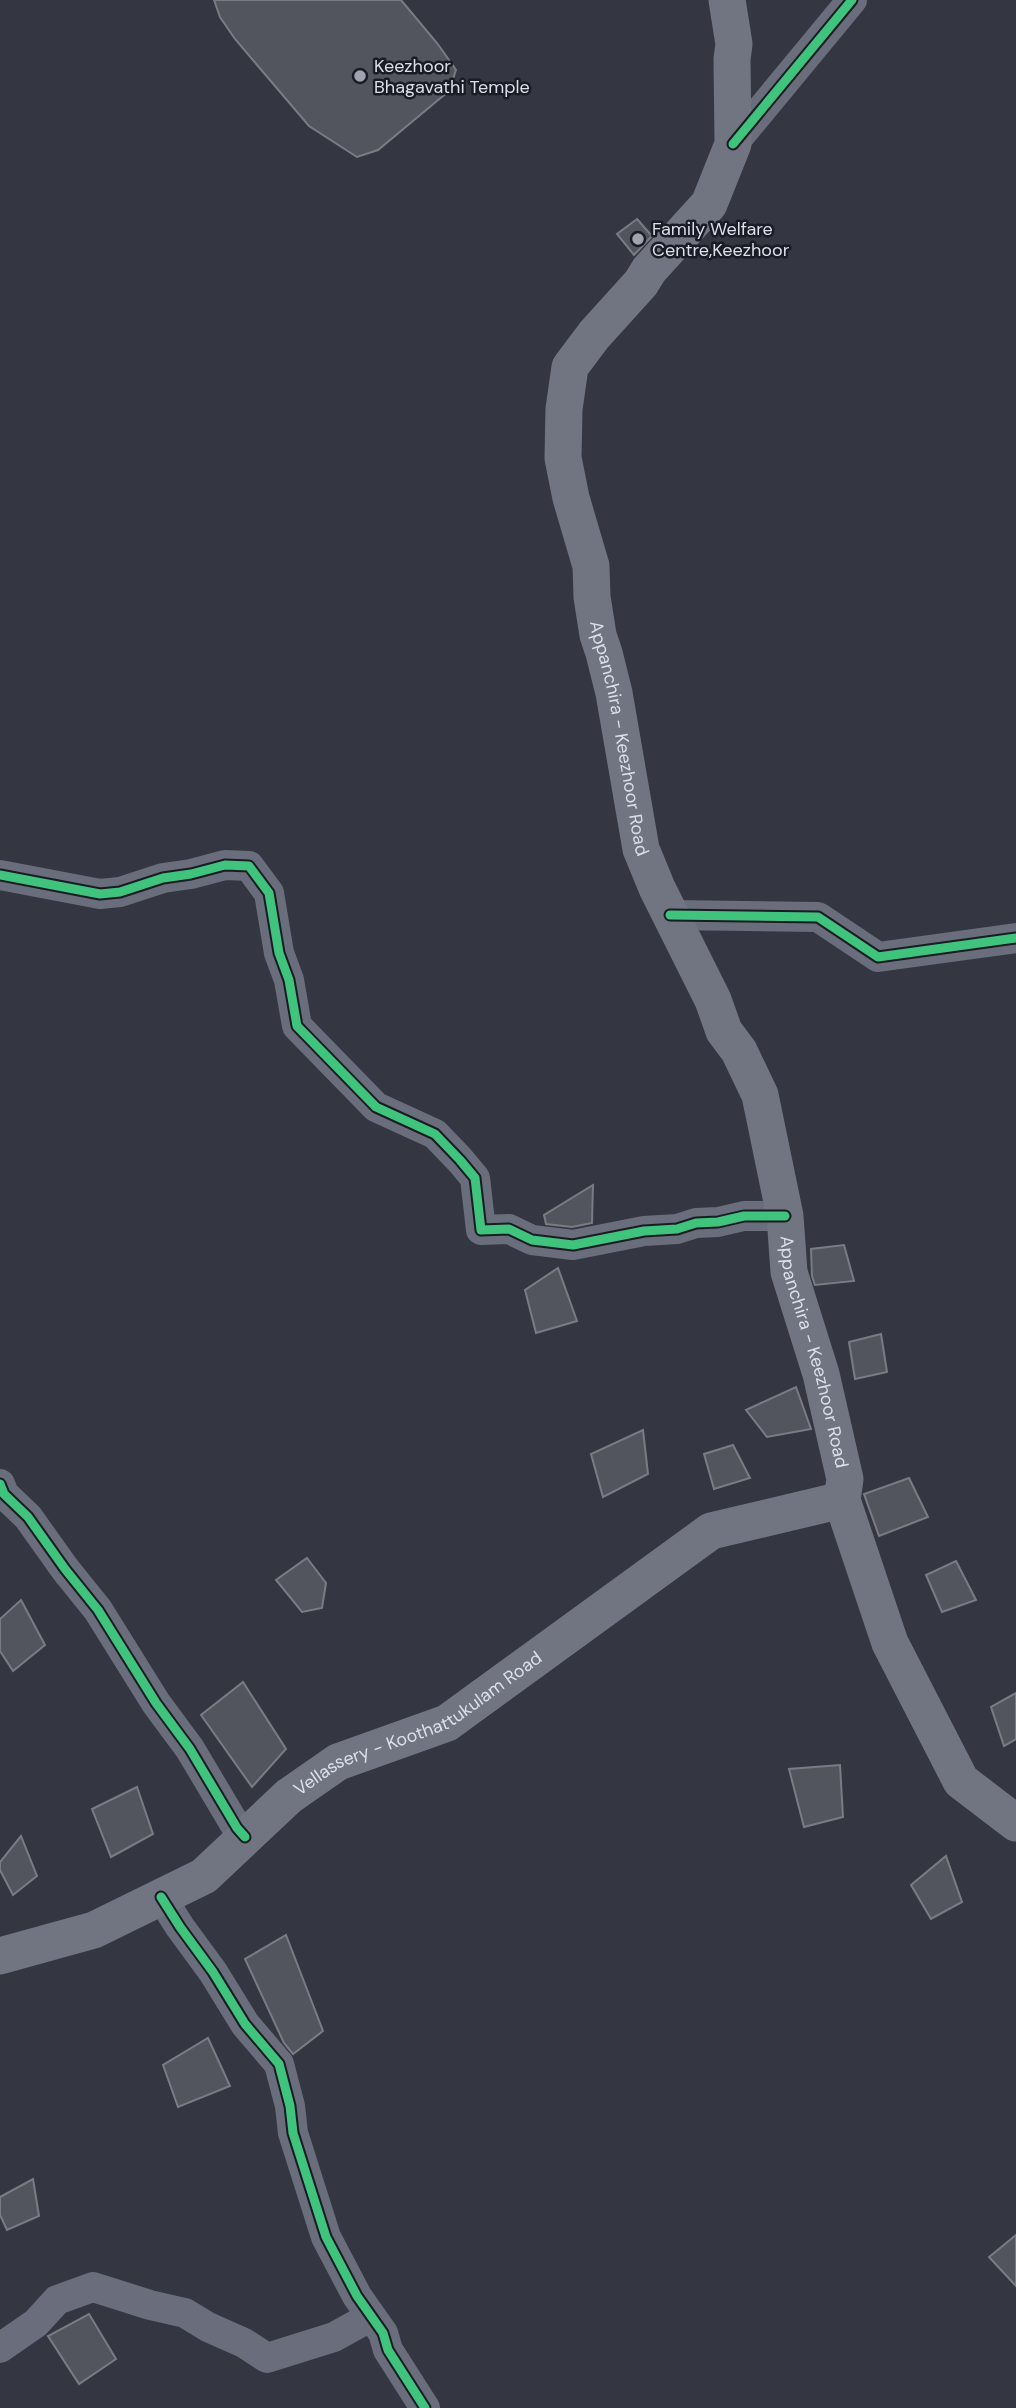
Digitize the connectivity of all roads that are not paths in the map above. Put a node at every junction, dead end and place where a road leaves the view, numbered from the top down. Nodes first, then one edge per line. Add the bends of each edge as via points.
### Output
1 (727, 0) edge
2 (852, 0) edge
3 (733, 144) junction
4 (0, 875) edge
5 (670, 915) junction
6 (1016, 938) edge
7 (785, 1216) junction
8 (0, 1484) edge
9 (842, 1500) junction
10 (1016, 1822) edge
11 (245, 1837) junction
12 (161, 1897) junction
13 (0, 1956) edge
14 (370, 2317) junction
15 (0, 2348) edge
16 (425, 2408) edge

1 - 3 main road, Appanchira - Keezhoor Road via 734,44
2 - 3 street
3 - 5 main road, Appanchira - Keezhoor Road via 709,204 570,367 564,409 564,458 592,566 598,635 614,694 641,849
4 - 7 street via 100,894 225,866 249,866 269,893 298,1026 376,1107 435,1134 460,1160 475,1178 481,1230 509,1229 532,1240 573,1245 744,1216
5 - 6 street via 818,917 878,957
5 - 7 main road, Appanchira - Keezhoor Road via 724,1031 760,1095
7 - 9 main road, Appanchira - Keezhoor Road via 789,1272 821,1374 845,1479
8 - 11 street via 98,1610
9 - 10 main road, Appanchira - Keezhoor Road via 890,1643 961,1781
9 - 11 main road, Vellassery - Koothattukulam Road via 711,1531 447,1723 338,1762 289,1796
11 - 12 main road, Vellassery - Koothattukulam Road via 204,1876
12 - 13 main road, Vellassery - Koothattukulam Road via 94,1930
12 - 14 street via 245,2024 279,2064 293,2133 326,2236
14 - 15 street via 334,2337 267,2358 185,2313 93,2287 57,2300 36,2323
14 - 16 street

